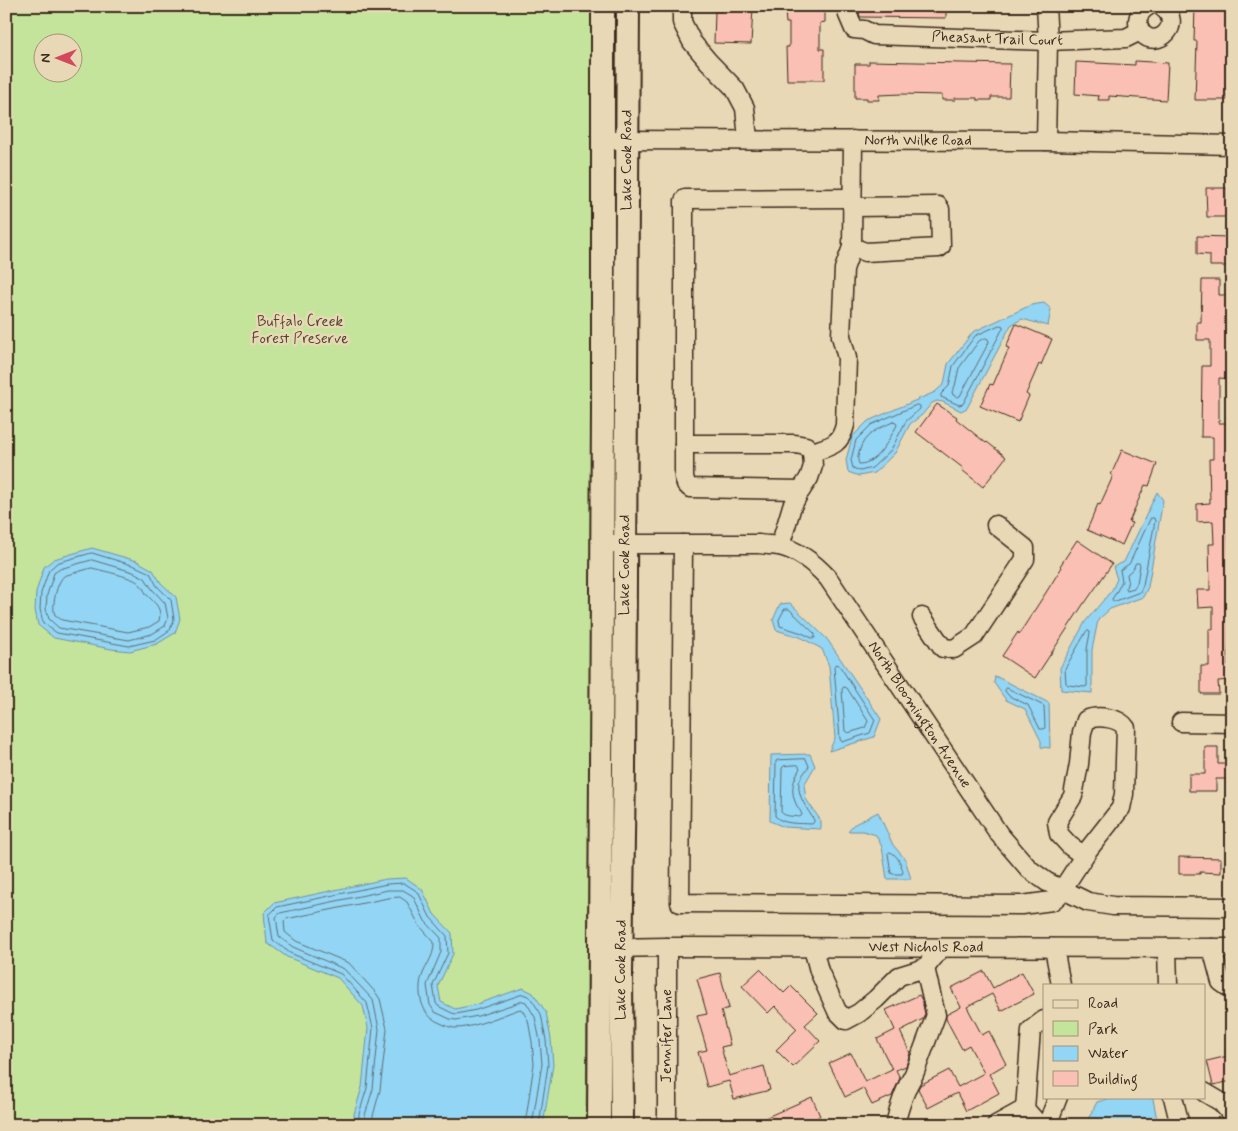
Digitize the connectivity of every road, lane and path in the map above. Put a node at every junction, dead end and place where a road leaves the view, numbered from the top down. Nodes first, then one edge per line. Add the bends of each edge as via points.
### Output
1 (603, 6) edge
2 (628, 6) edge
3 (682, 6) edge
4 (846, 6) edge
5 (1046, 6) edge
6 (1148, 6) edge
7 (1161, 6) edge
8 (1140, 31) junction
9 (1048, 41) junction
10 (604, 140) junction
11 (628, 140) junction
12 (748, 140) junction
13 (853, 140) junction
14 (1046, 141) junction
15 (1232, 145) edge
16 (852, 202) junction
17 (852, 247) junction
18 (684, 444) junction
19 (812, 452) junction
20 (801, 490) junction
21 (996, 524) dead end
22 (602, 544) junction
23 (625, 544) junction
24 (684, 544) junction
25 (780, 546) junction
26 (922, 617) dead end
27 (1181, 722) dead end
28 (1232, 723) edge
29 (1085, 855) junction
30 (1062, 890) junction
31 (1232, 907) edge
32 (667, 947) junction
33 (611, 948) junction
34 (813, 948) junction
35 (941, 948) junction
36 (1054, 948) junction
37 (1167, 948) junction
38 (1212, 948) junction
39 (1232, 948) edge
40 (925, 968) junction
41 (1061, 984) edge
42 (1168, 984) edge
43 (1232, 986) edge
44 (1043, 1021) edge
45 (1206, 1093) edge
46 (1058, 1098) edge
47 (1172, 1098) edge
48 (1025, 1109) junction
49 (1232, 1115) edge
50 (599, 1125) edge
51 (622, 1125) edge
52 (667, 1125) edge
53 (895, 1125) edge
54 (996, 1125) edge
55 (1039, 1125) edge
56 (1047, 1125) edge
57 (1180, 1125) edge

1 - 10 main road, Lake Cook Road
2 - 11 main road, Lake Cook Road
3 - 12 street via 682,22 692,42 735,89 744,108
4 - 9 street, Pheasant Trail Court via 854,29 874,35
5 - 9 street
6 - 8 street via 1138,17
7 - 8 street via 1170,16 1169,30 1158,38 1145,36
8 - 9 street, Pheasant Trail Court via 1126,38
9 - 14 street
10 - 11 street, North Wilke Road
10 - 22 main road, Lake Cook Road
11 - 12 street, North Wilke Road
11 - 23 main road, Lake Cook Road
12 - 13 street, North Wilke Road
13 - 14 street, North Wilke Road
13 - 16 street
14 - 15 street, North Wilke Road
16 - 17 street
16 - 17 street via 938,206 941,246 865,252
16 - 18 street via 685,199
17 - 19 street via 844,269 843,288 842,336 847,358 845,425 835,444
18 - 19 street via 795,444 806,446
18 - 20 street via 684,477 690,488
19 - 20 street via 813,466
20 - 25 street via 792,506
21 - 26 street via 1025,548 1025,559 974,636 954,649 943,648
22 - 23 street, North Bloomington Avenue
22 - 33 main road, Lake Cook Road
23 - 24 street, North Bloomington Avenue
23 - 33 main road, Lake Cook Road via 624,778
24 - 25 street, North Bloomington Avenue
24 - 30 street via 680,902 1022,905 1052,901
25 - 30 street, North Bloomington Avenue via 804,556 828,578 999,834 1029,869
27 - 28 street
29 - 29 street via 1121,808 1124,794 1126,728 1114,719 1092,717 1086,720 1073,796 1057,822 1059,834
29 - 30 street
30 - 31 street, North Bloomington Avenue via 1088,902 1114,906
32 - 33 street, West Nichols Road
32 - 34 street, West Nichols Road
32 - 52 street, Jennifer Lane
33 - 50 main road, Lake Cook Road
33 - 51 main road, Lake Cook Road
34 - 35 street, West Nichols Road
34 - 40 street via 819,972 837,1011 846,1020 876,999 899,976
35 - 36 street, West Nichols Road
35 - 40 street
36 - 37 street, West Nichols Road
36 - 41 street
37 - 38 street, West Nichols Road
37 - 42 street
38 - 39 street, West Nichols Road
38 - 43 street via 1221,982
40 - 53 street via 936,1015
44 - 48 street via 1031,1030
45 - 49 street via 1221,1102
46 - 56 street
47 - 57 street
48 - 54 street
48 - 55 street

